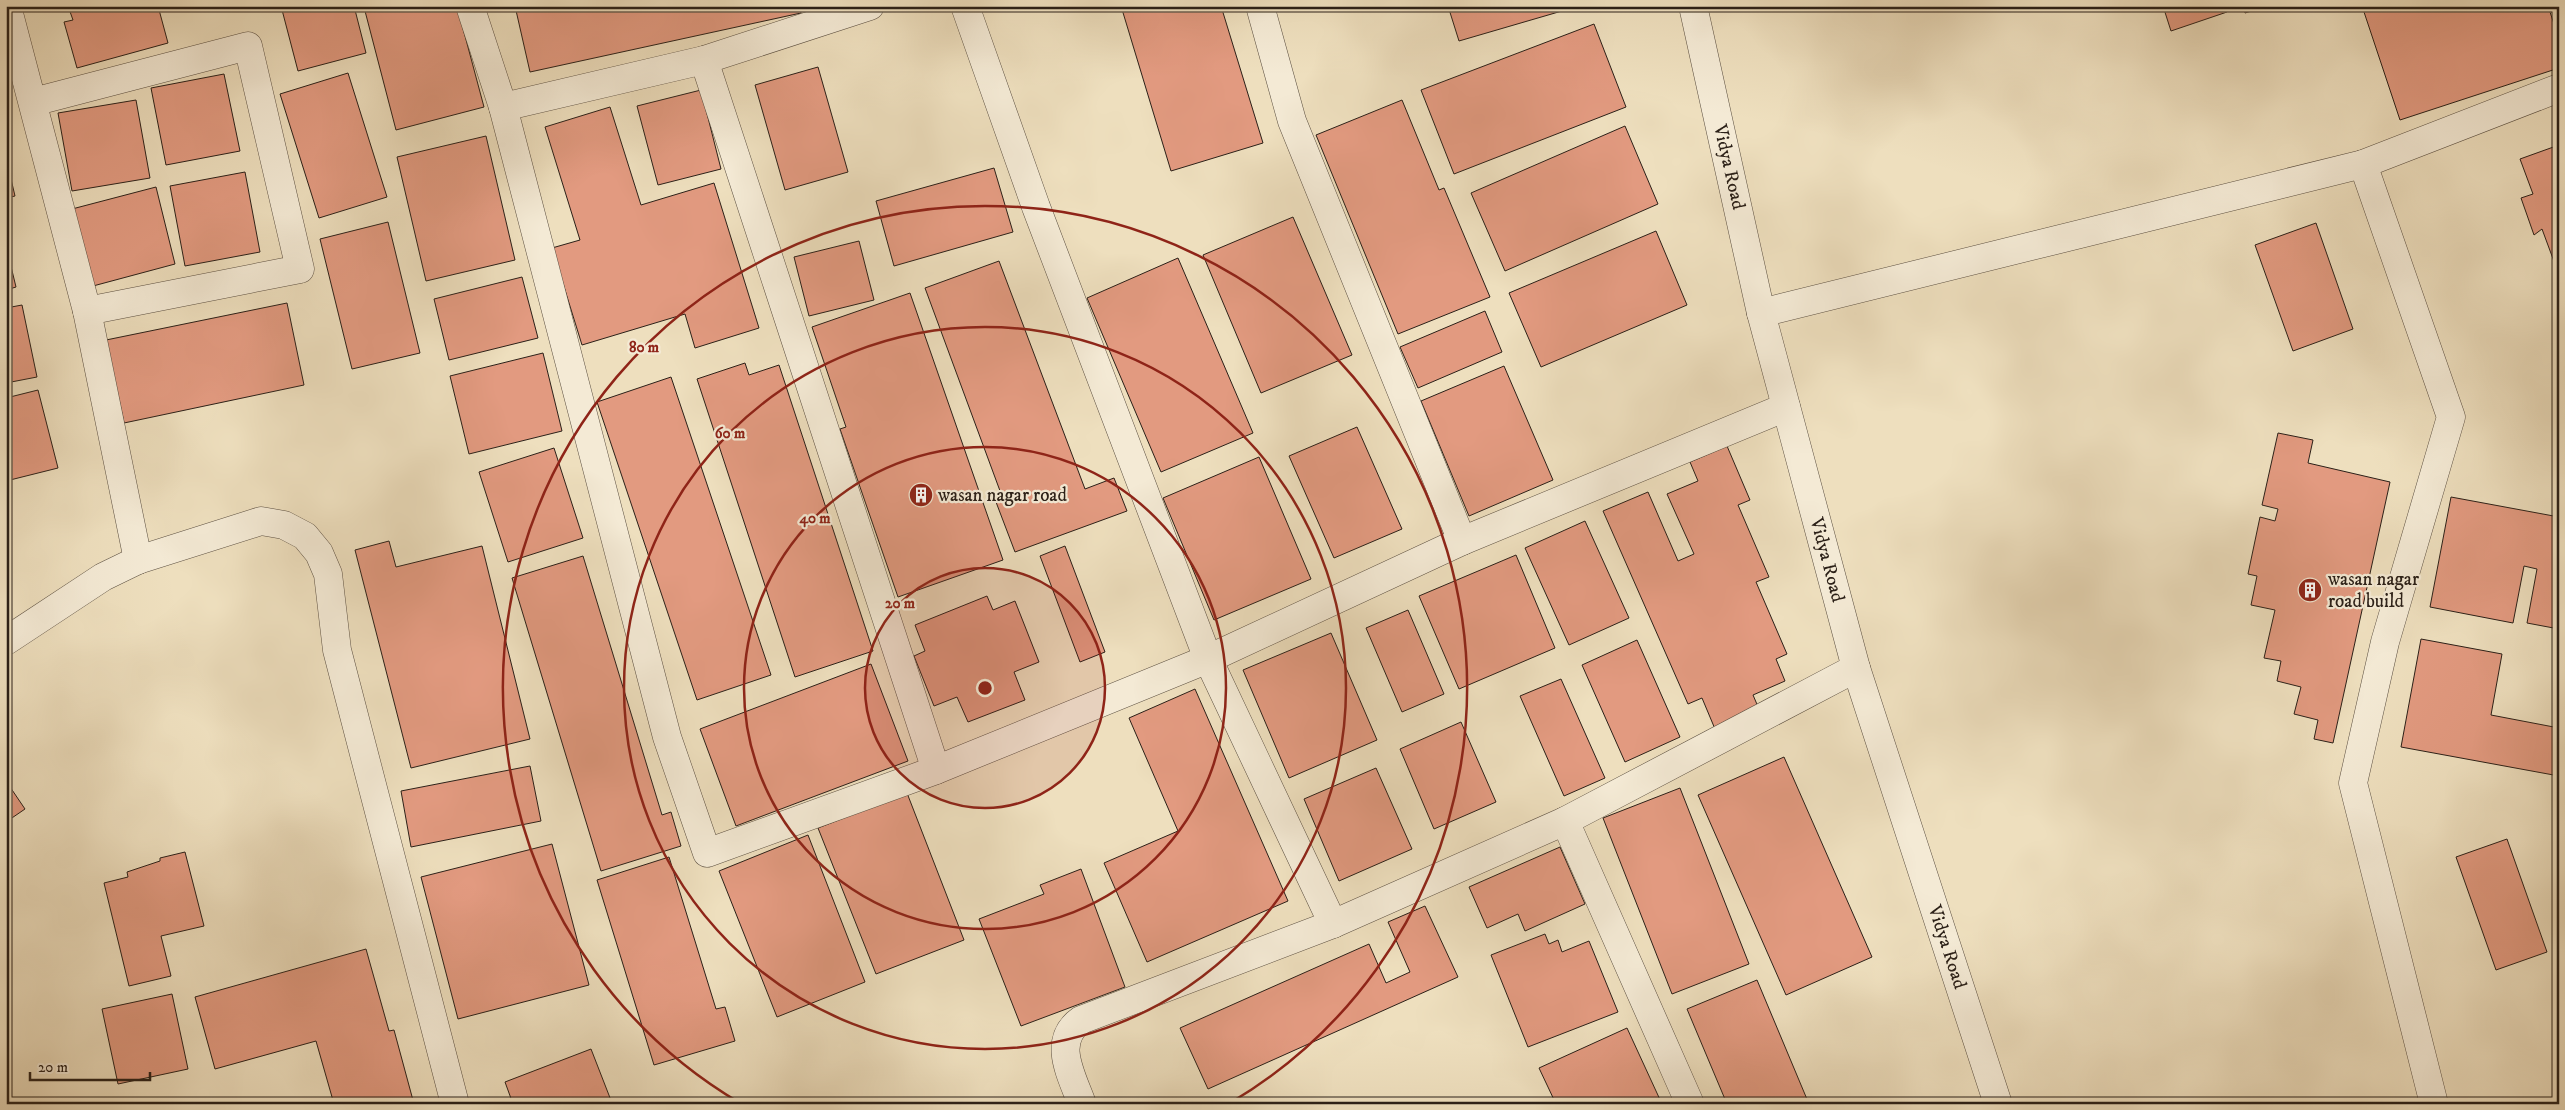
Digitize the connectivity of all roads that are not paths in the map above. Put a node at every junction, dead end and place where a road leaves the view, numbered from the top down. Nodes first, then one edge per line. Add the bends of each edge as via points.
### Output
1 (7, 6) edge
2 (470, 6) edge
3 (870, 6) edge
4 (965, 6) edge
5 (1260, 6) edge
6 (1693, 6) edge
7 (704, 60) junction
8 (2559, 88) edge
9 (33, 102) junction
10 (502, 107) junction
11 (2363, 164) junction
12 (86, 311) junction
13 (1761, 313) junction
14 (1786, 407) junction
15 (1462, 540) junction
16 (138, 560) junction
17 (6, 640) edge
18 (1208, 659) junction
19 (1856, 668) junction
20 (936, 770) junction
21 (1565, 821) junction
22 (1333, 924) junction
23 (455, 1104) edge
24 (1082, 1104) edge
25 (1690, 1104) edge
26 (1998, 1104) edge
27 (2434, 1104) edge

1 - 9 street
2 - 10 street
3 - 7 street
4 - 18 street via 1036,207
5 - 15 street via 1292,121
6 - 13 street, Vidya Road
7 - 10 street
7 - 20 street
8 - 11 street
9 - 12 street
9 - 12 street via 248,46 300,269
10 - 20 street via 667,736 707,853
11 - 13 street
11 - 27 street via 2451,417 2385,642 2352,783
12 - 16 street
13 - 14 street, Vidya Road
14 - 15 street
14 - 19 street, Vidya Road
15 - 18 street
16 - 17 street via 103,578
16 - 23 street via 260,521 284,525 306,536 319,553 328,574 337,650
18 - 20 street
18 - 22 street
19 - 21 street
19 - 26 street, Vidya Road
21 - 22 street
21 - 25 street
22 - 24 street via 1070,1027 1065,1040 1066,1058

